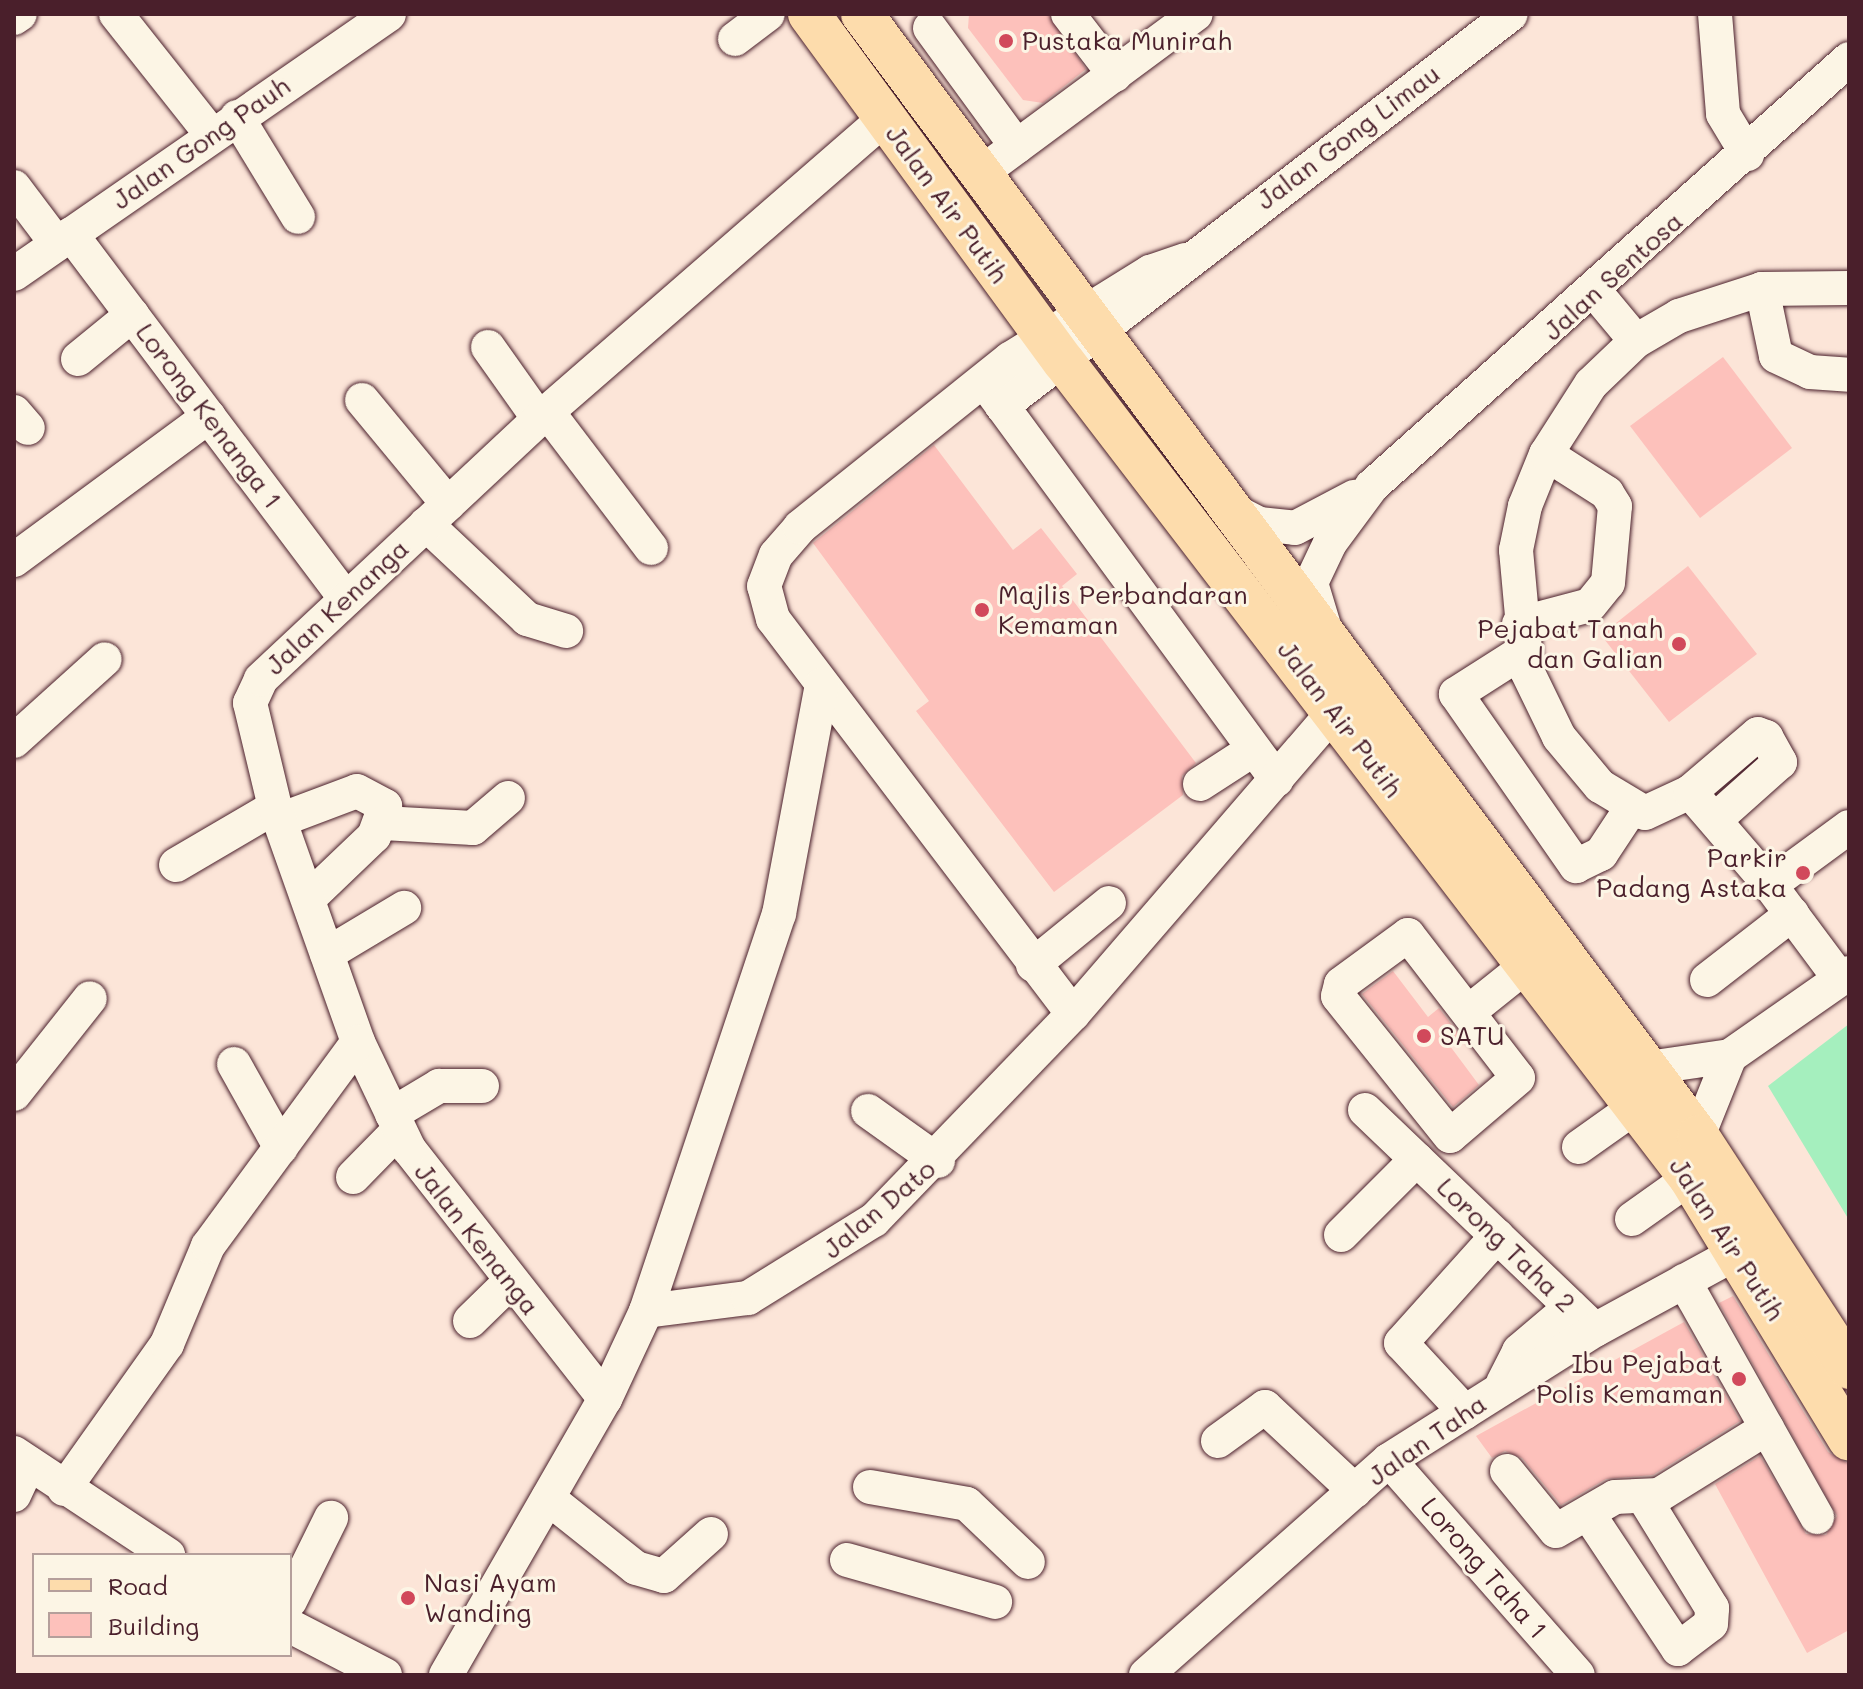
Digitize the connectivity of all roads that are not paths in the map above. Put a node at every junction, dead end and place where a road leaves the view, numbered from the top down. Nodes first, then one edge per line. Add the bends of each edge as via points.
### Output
1 (20, 14) edge
2 (116, 14) edge
3 (389, 14) edge
4 (768, 14) edge
5 (809, 14) edge
6 (862, 14) edge
7 (1068, 14) edge
8 (1196, 14) edge
9 (1511, 14) edge
10 (1715, 14) edge
11 (14, 18) edge
12 (939, 21) edge
13 (735, 39) dead end
14 (893, 54) junction
15 (1844, 73) edge
16 (1115, 75) junction
17 (884, 119) junction
18 (224, 126) junction
19 (1017, 147) junction
20 (1747, 154) junction
21 (981, 173) junction
22 (14, 187) edge
23 (298, 217) dead end
24 (64, 239) junction
25 (14, 274) edge
26 (1849, 288) edge
27 (1762, 289) junction
28 (1596, 293) junction
29 (132, 315) junction
30 (1092, 324) junction
31 (1636, 341) junction
32 (488, 347) dead end
33 (1054, 350) junction
34 (78, 359) dead end
35 (1849, 375) edge
36 (993, 393) junction
37 (362, 400) dead end
38 (543, 415) junction
39 (209, 416) junction
40 (1546, 454) junction
41 (1372, 486) junction
42 (1227, 507) junction
43 (437, 514) junction
44 (651, 548) dead end
45 (14, 560) edge
46 (346, 599) junction
47 (566, 631) dead end
48 (1522, 637) junction
49 (1330, 641) junction
50 (105, 659) dead end
51 (822, 685) junction
52 (1335, 710) junction
53 (14, 741) edge
54 (1254, 749) junction
55 (1277, 780) junction
56 (1200, 784) dead end
57 (1690, 792) junction
58 (508, 798) dead end
59 (1630, 810) junction
60 (277, 814) junction
61 (1716, 819) junction
62 (383, 823) junction
63 (1849, 827) edge
64 (176, 865) dead end
65 (1770, 885) junction
66 (308, 899) junction
67 (1109, 903) dead end
68 (404, 908) dead end
69 (1792, 914) junction
70 (327, 954) junction
71 (1033, 965) junction
72 (1526, 966) junction
73 (1845, 976) edge
74 (1707, 980) dead end
75 (90, 998) dead end
76 (1471, 1010) junction
77 (1073, 1014) junction
78 (358, 1042) junction
79 (1730, 1056) junction
80 (234, 1064) dead end
81 (336, 1072) junction
82 (482, 1086) dead end
83 (1643, 1087) junction
84 (14, 1094) edge
85 (1365, 1110) dead end
86 (868, 1111) dead end
87 (261, 1113) junction
88 (396, 1122) junction
89 (1698, 1136) junction
90 (1579, 1147) dead end
91 (281, 1148) junction
92 (1417, 1159) junction
93 (938, 1161) junction
94 (353, 1177) dead end
95 (1690, 1178) junction
96 (1632, 1219) dead end
97 (1341, 1235) dead end
98 (1497, 1236) junction
99 (1740, 1251) junction
100 (1684, 1281) junction
101 (509, 1283) junction
102 (1571, 1307) junction
103 (646, 1311) junction
104 (470, 1321) dead end
105 (1595, 1330) junction
106 (1849, 1368) edge
107 (1500, 1390) junction
108 (605, 1399) junction
109 (1465, 1412) junction
110 (1767, 1428) junction
111 (1849, 1440) edge
112 (1218, 1441) dead end
113 (21, 1458) edge
114 (1389, 1460) junction
115 (1507, 1471) dead end
116 (870, 1487) dead end
117 (64, 1489) junction
118 (1355, 1491) junction
119 (14, 1495) edge
120 (548, 1498) junction
121 (1644, 1498) junction
122 (1589, 1515) junction
123 (1817, 1517) dead end
124 (331, 1518) dead end
125 (711, 1534) dead end
126 (165, 1553) edge
127 (847, 1560) dead end
128 (1028, 1562) dead end
129 (292, 1597) edge
130 (995, 1602) dead end
131 (292, 1627) edge
132 (1152, 1673) edge
133 (385, 1675) edge
134 (446, 1675) edge
135 (1578, 1675) edge

1 - 11 street
2 - 18 street
3 - 18 street, Jalan Gong Pauh
4 - 13 street
5 - 17 main road, Jalan Air Putih
6 - 14 main road, Jalan Air Putih
7 - 16 street
8 - 16 street
9 - 30 street, Jalan Gong Limau
10 - 20 street via 1723,114
12 - 14 street
12 - 19 street
14 - 21 main road, Jalan Air Putih
15 - 20 street, Jalan Sentosa
16 - 19 street
17 - 33 main road, Jalan Air Putih
17 - 38 street, Jalan Kenanga
18 - 23 street
18 - 24 street, Jalan Gong Pauh
19 - 21 street
20 - 28 street, Jalan Sentosa
21 - 30 main road, Jalan Air Putih
22 - 24 street, Lorong Kenanga 1
24 - 25 street, Jalan Gong Pauh
24 - 29 street, Lorong Kenanga 1
26 - 27 street
27 - 31 street via 1679,316
27 - 35 street via 1776,356 1810,372
28 - 31 street
28 - 41 street, Jalan Sentosa
29 - 34 street
29 - 39 street, Lorong Kenanga 1
30 - 33 street, Jalan Gong Limau
30 - 42 main road, Jalan Air Putih
31 - 40 street via 1591,384
32 - 38 street
33 - 36 street, Jalan Gong Limau
33 - 52 main road, Jalan Air Putih
36 - 51 street, Jalan Gong Limau via 800,527 776,555 765,604
36 - 54 street
37 - 43 street
38 - 43 street, Jalan Kenanga
38 - 44 street
39 - 45 street
39 - 46 street, Lorong Kenanga 1
40 - 48 street via 1516,550
40 - 48 street via 1607,493 1615,506 1608,583 1590,605
41 - 42 street via 1295,528 1259,524
41 - 49 street via 1330,543 1311,583
42 - 49 main road, Jalan Air Putih
43 - 46 street, Jalan Kenanga
43 - 47 street via 527,619
46 - 60 street, Jalan Kenanga via 253,690 252,718
48 - 59 street via 1527,671 1559,737
48 - 59 street via 1456,694 1576,866 1601,854
49 - 83 main road, Jalan Air Putih
50 - 53 street
51 - 71 street, Jalan Gong Limau
51 - 103 street via 779,914
52 - 55 street, Jalan Dato
52 - 72 main road, Jalan Air Putih
54 - 55 street
54 - 56 street
55 - 77 street, Jalan Dato
57 - 59 street via 1645,813
57 - 61 street
57 - 61 street via 1758,734 1766,737 1780,762
58 - 62 street via 473,828
60 - 62 street via 357,791 381,797
60 - 64 street
60 - 66 street, Jalan Kenanga
61 - 65 street
62 - 66 street
63 - 65 street
65 - 69 street
66 - 70 street, Jalan Kenanga
67 - 71 street
68 - 70 street
69 - 73 street
69 - 74 street
70 - 78 street, Jalan Kenanga
71 - 77 street, Jalan Gong Limau
72 - 76 street
72 - 83 main road, Jalan Air Putih
73 - 79 street
75 - 84 street
76 - 76 street via 1518,1078 1450,1136 1338,989 1408,935
77 - 93 street, Jalan Dato
78 - 81 street
78 - 88 street, Jalan Kenanga
79 - 83 street
79 - 89 street
80 - 87 street
81 - 87 street
81 - 91 street
82 - 88 street via 439,1086
83 - 89 main road, Jalan Air Putih
83 - 90 street
83 - 95 main road, Jalan Air Putih
85 - 92 street, Lorong Taha 2
86 - 93 street
87 - 91 street
88 - 94 street
88 - 101 street, Jalan Kenanga via 433,1188
89 - 106 main road, Jalan Air Putih
91 - 117 street via 203,1255 167,1344
92 - 97 street, Lorong Taha 2
92 - 98 street, Lorong Taha 2
93 - 103 street, Jalan Dato via 874,1220 784,1281 748,1298
95 - 96 street
95 - 99 main road, Jalan Air Putih
98 - 102 street, Lorong Taha 2
98 - 109 street via 1401,1343
99 - 100 street, Jalan Taha
99 - 111 main road, Jalan Air Putih
100 - 105 street, Jalan Taha
100 - 110 street
101 - 104 street
101 - 108 street, Jalan Kenanga
102 - 105 street, Lorong Taha 2
102 - 107 street via 1519,1351
103 - 108 street
105 - 107 street, Jalan Taha
107 - 109 street, Jalan Taha
108 - 120 street
109 - 114 street, Jalan Taha
110 - 121 street
110 - 123 street
112 - 118 street via 1265,1407
113 - 117 street
113 - 119 street
114 - 118 street, Jalan Taha
114 - 135 street, Lorong Taha 1
115 - 122 street via 1548,1527 1566,1529
116 - 128 street via 967,1504
117 - 126 street
118 - 132 street, Jalan Taha
120 - 125 street via 636,1568 664,1576
120 - 134 street
121 - 122 street via 1615,1497
121 - 122 street via 1712,1608 1711,1624 1678,1649
124 - 129 street
127 - 130 street
131 - 133 street

